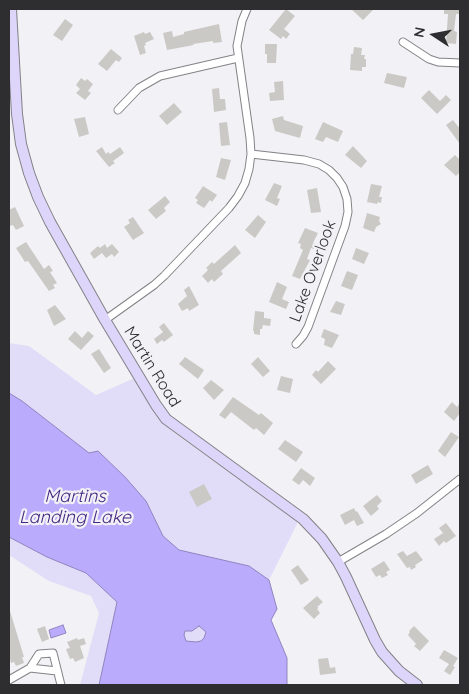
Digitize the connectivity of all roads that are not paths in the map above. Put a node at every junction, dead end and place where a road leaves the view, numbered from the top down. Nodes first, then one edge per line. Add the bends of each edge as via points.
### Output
1 (11, 9) edge
2 (247, 9) edge
3 (403, 42) dead end
4 (238, 58) junction
5 (460, 63) edge
6 (118, 110) dead end
7 (251, 154) junction
8 (105, 320) junction
9 (296, 344) dead end
10 (460, 480) edge
11 (338, 562) junction
12 (30, 668) junction
13 (57, 671) junction
14 (9, 678) edge
15 (61, 685) edge
16 (418, 685) edge

1 - 8 street, Martin Road via 17,114 29,172 50,222
2 - 4 street via 238,34
3 - 5 street via 429,59
4 - 6 street via 160,76 139,88
4 - 7 street
7 - 8 street via 245,183 228,208 154,285
7 - 9 street, Lake Overlook via 319,164 337,178 347,199 348,212 342,235 308,327
8 - 11 street, Martin Road via 166,418 303,519
10 - 11 street via 394,529
11 - 16 street, Martin Road via 382,652 399,672
12 - 13 street
12 - 13 street via 39,654 53,653
12 - 14 street
13 - 15 street

